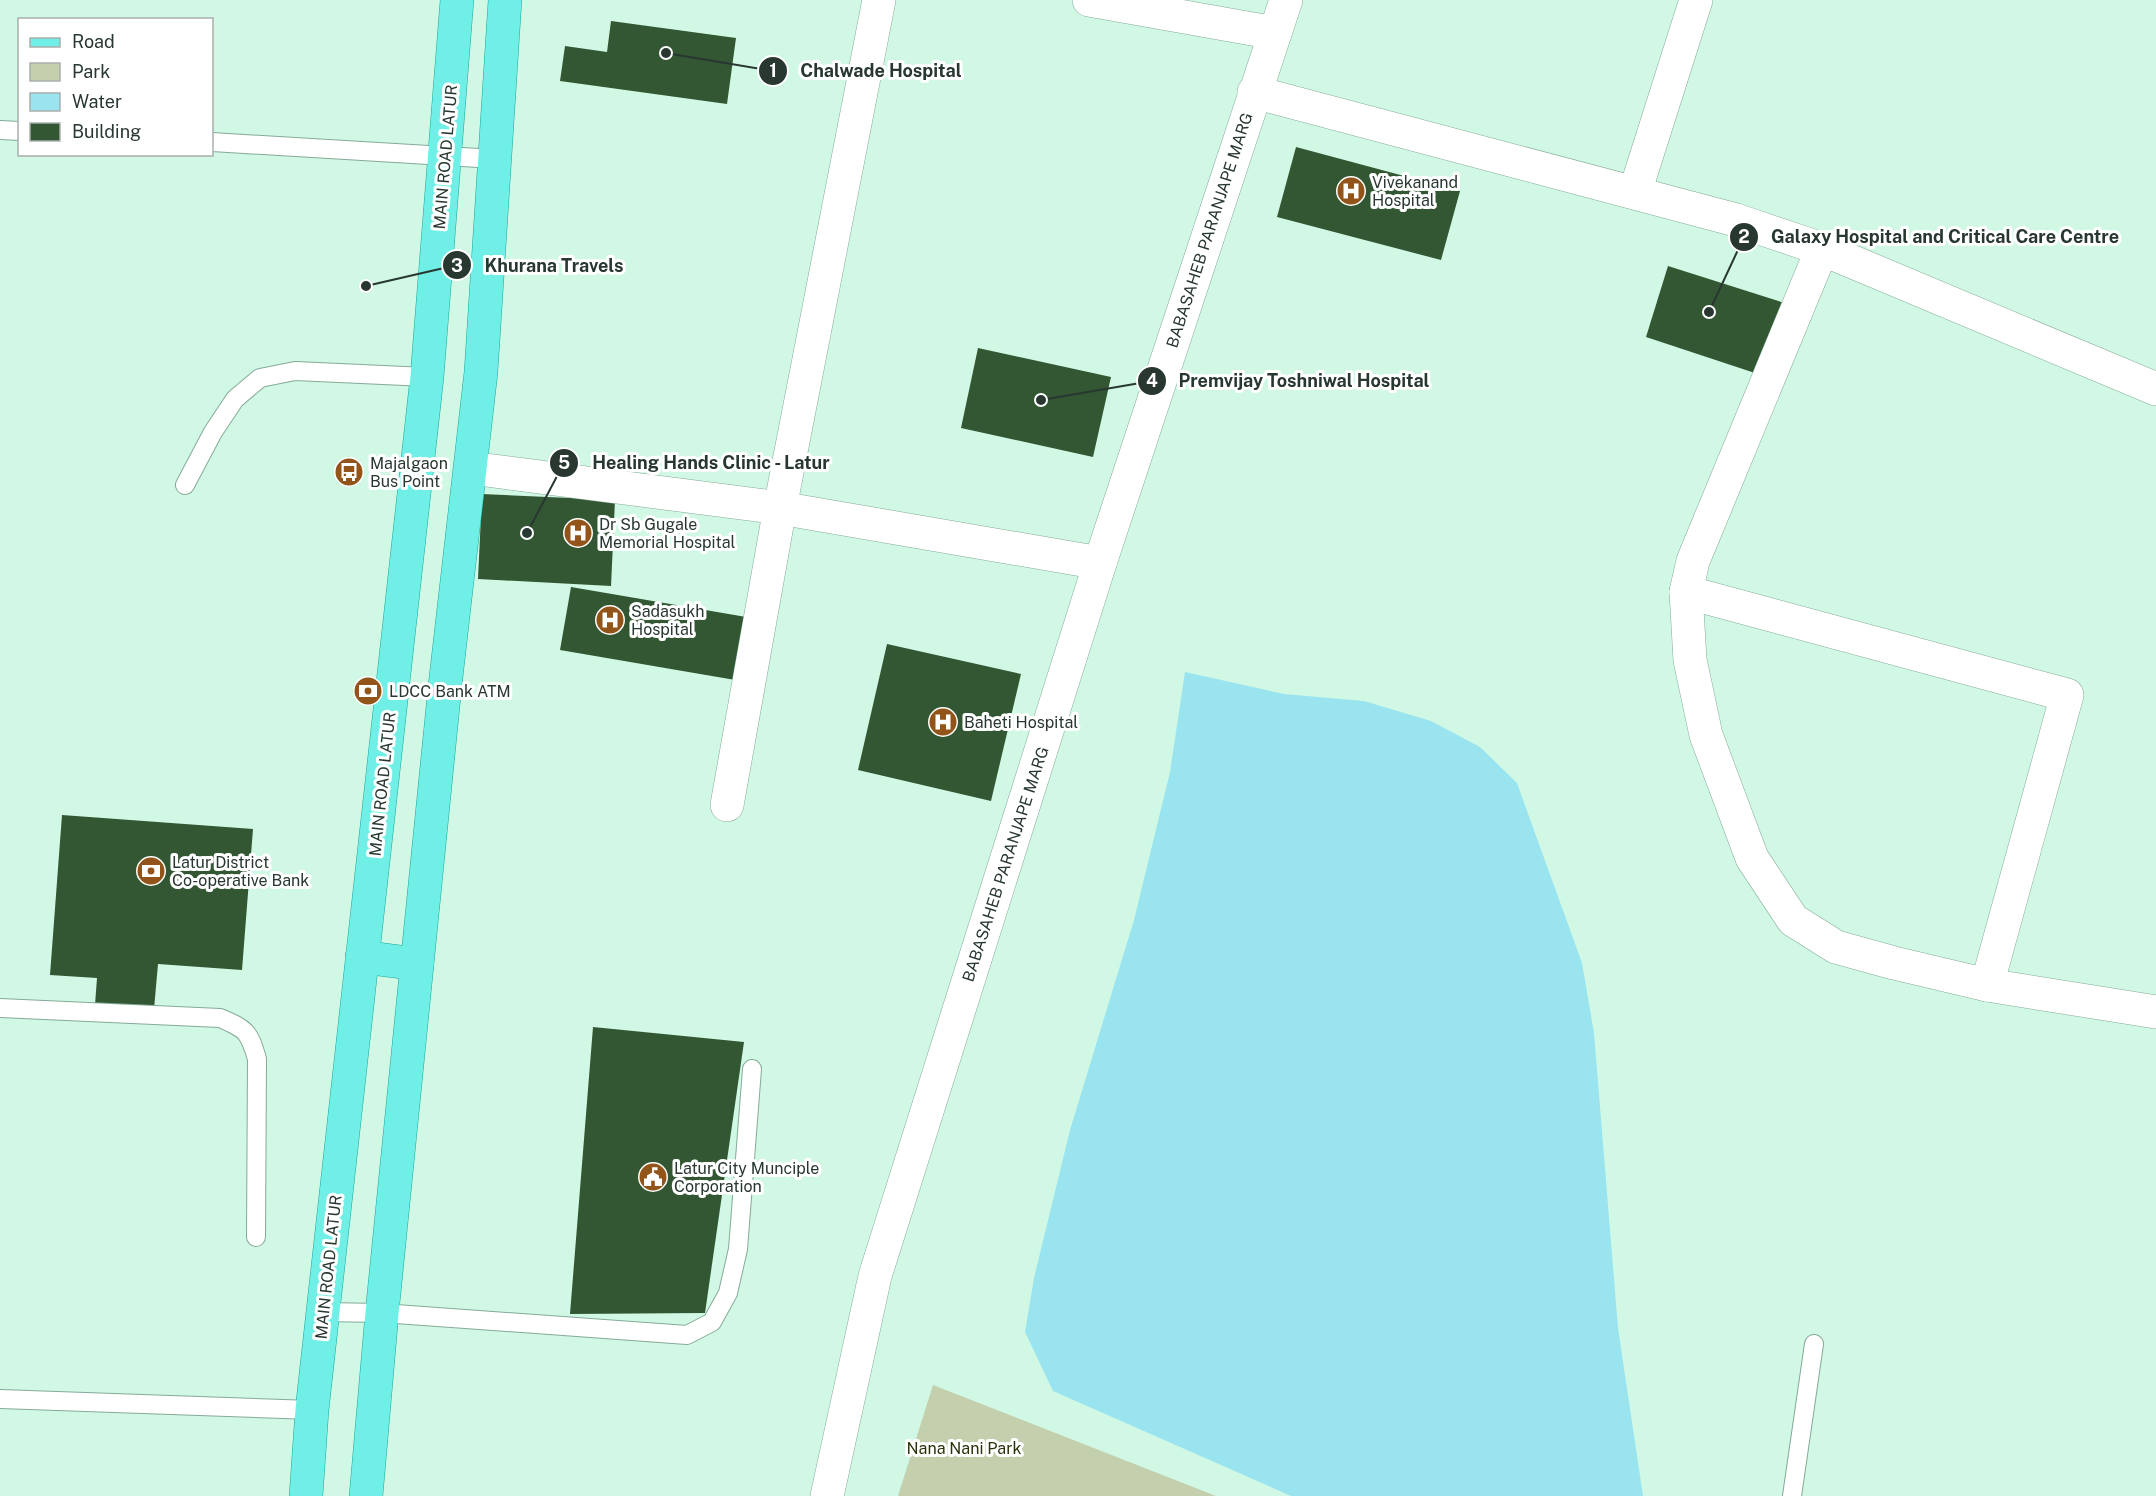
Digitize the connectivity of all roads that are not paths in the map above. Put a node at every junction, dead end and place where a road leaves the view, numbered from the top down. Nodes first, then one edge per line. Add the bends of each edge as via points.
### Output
1 (457, 0) edge
2 (505, 0) edge
3 (879, 0) edge
4 (1089, 0) edge
5 (1286, 0) edge
6 (1696, 0) edge
7 (1275, 33) junction
8 (1254, 92) junction
9 (0, 130) edge
10 (18, 131) edge
11 (213, 142) edge
12 (445, 155) junction
13 (495, 159) junction
14 (1635, 192) junction
15 (1822, 249) junction
16 (427, 376) junction
17 (2156, 389) edge
18 (471, 468) junction
19 (185, 485) dead end
20 (780, 508) junction
21 (1100, 563) junction
22 (1686, 592) junction
23 (727, 805) dead end
24 (363, 957) junction
25 (417, 964) junction
26 (1987, 985) junction
27 (0, 1008) edge
28 (2156, 1012) edge
29 (752, 1069) dead end
30 (256, 1237) dead end
31 (323, 1312) junction
32 (382, 1313) junction
33 (1814, 1344) dead end
34 (0, 1399) edge
35 (312, 1410) junction
36 (306, 1496) edge
37 (366, 1496) edge
38 (827, 1496) edge
39 (1792, 1496) edge

1 - 12 main road, MAIN ROAD LATUR
2 - 13 main road
3 - 20 street
4 - 7 street
5 - 7 street, BABASAHEB PARANJAPE MARG
6 - 14 street
7 - 8 street, BABASAHEB PARANJAPE MARG
8 - 14 street
8 - 21 street, BABASAHEB PARANJAPE MARG
9 - 10 lane
11 - 12 lane
12 - 13 lane
12 - 16 main road, MAIN ROAD LATUR
13 - 18 main road
14 - 15 street
15 - 17 street
15 - 22 street via 1693,561
16 - 19 lane via 295,371 260,378 236,399
16 - 24 main road, MAIN ROAD LATUR
18 - 20 street
18 - 25 main road
20 - 21 street
20 - 23 street
21 - 38 street, BABASAHEB PARANJAPE MARG via 874,1276
22 - 26 street via 1690,660 1706,735 1752,858 1793,920 1836,947
22 - 26 street via 2067,695
24 - 25 main road
24 - 31 main road, MAIN ROAD LATUR
25 - 32 main road
26 - 28 street
27 - 30 lane via 220,1018 241,1027 251,1039 257,1059
29 - 32 lane via 738,1249 728,1293 712,1322 687,1335
31 - 32 lane
31 - 35 main road, MAIN ROAD LATUR
32 - 37 main road
33 - 39 lane
34 - 35 lane
35 - 36 main road, MAIN ROAD LATUR

